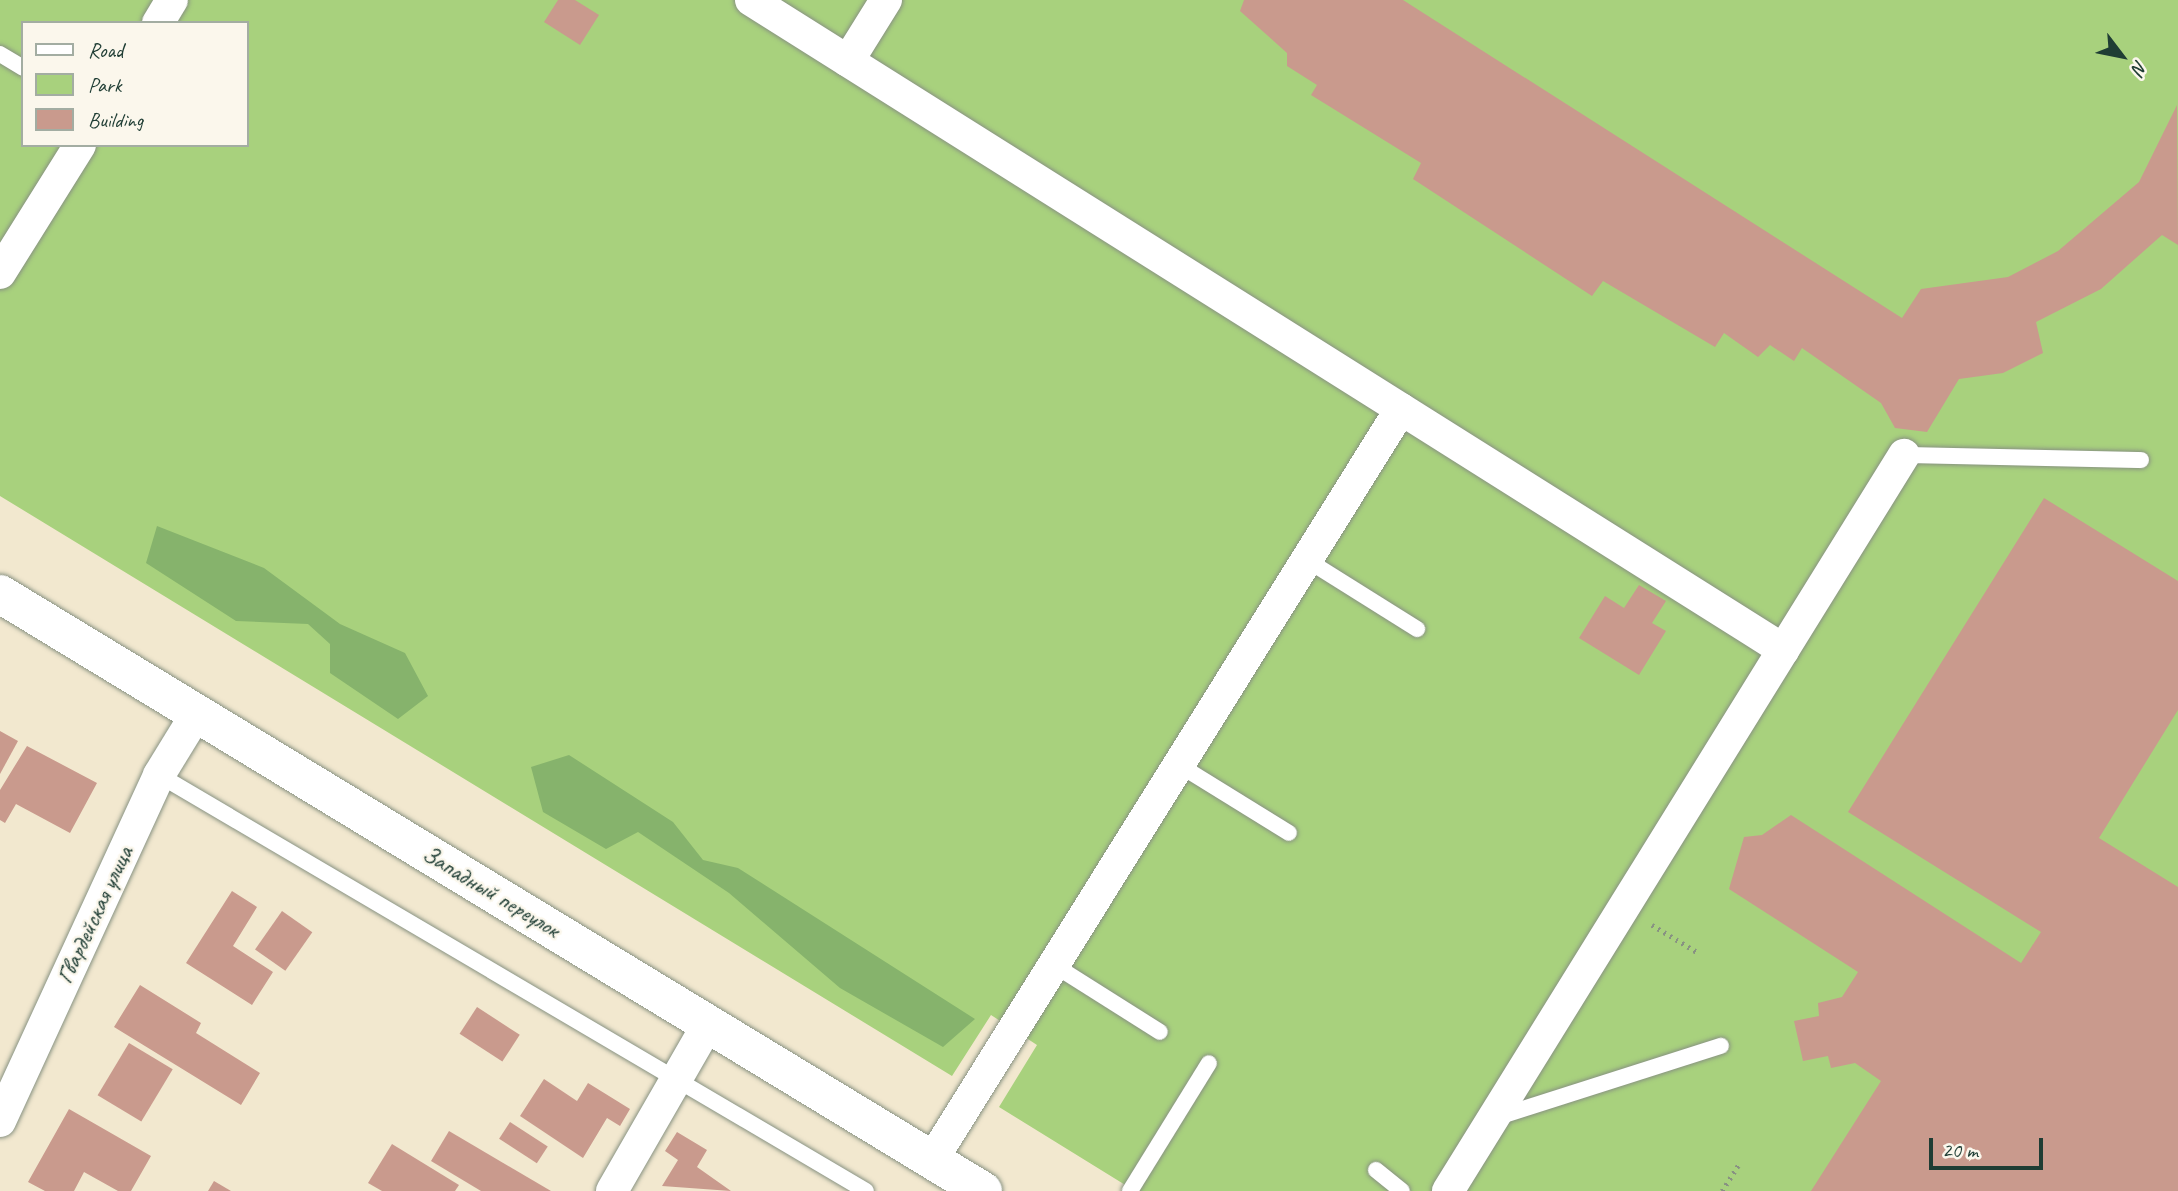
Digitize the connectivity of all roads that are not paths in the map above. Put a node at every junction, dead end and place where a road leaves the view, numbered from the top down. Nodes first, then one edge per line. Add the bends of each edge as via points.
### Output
1 (172, 0) edge
2 (751, 0) edge
3 (886, 0) edge
4 (159, 21) edge
5 (0, 54) edge
6 (848, 61) junction
7 (21, 67) edge
8 (79, 147) edge
9 (0, 272) edge
10 (1401, 409) junction
11 (1904, 455) joint
12 (2141, 460) dead end
13 (1307, 560) junction
14 (0, 594) edge
15 (1417, 629) dead end
16 (1783, 650) junction
17 (197, 713) junction
18 (1179, 765) junction
19 (159, 775) junction
20 (1289, 833) dead end
21 (1054, 965) junction
22 (708, 1024) junction
23 (1160, 1032) dead end
24 (1721, 1046) dead end
25 (1209, 1063) dead end
26 (676, 1077) junction
27 (1493, 1118) junction
28 (0, 1121) edge
29 (932, 1160) junction
30 (1376, 1170) dead end
31 (612, 1191) edge
32 (866, 1191) edge
33 (983, 1191) edge
34 (1130, 1191) edge
35 (1402, 1191) edge
36 (1448, 1191) edge

1 - 4 street
2 - 6 street
3 - 6 street
5 - 7 lane
6 - 10 street
8 - 9 street
10 - 13 street
10 - 16 street
11 - 12 lane
11 - 16 street
13 - 15 lane
13 - 18 street
14 - 17 main road, Западный переулок
16 - 27 street
17 - 19 street, Гвардейская улица
17 - 22 main road, Западный переулок
18 - 20 lane
18 - 21 street
19 - 26 lane
19 - 28 street, Гвардейская улица
21 - 23 lane
21 - 29 street
22 - 26 street
22 - 29 main road, Западный переулок
24 - 27 lane
25 - 34 lane
26 - 31 street
26 - 32 lane
27 - 36 street
29 - 33 main road, Западный переулок
30 - 35 lane

